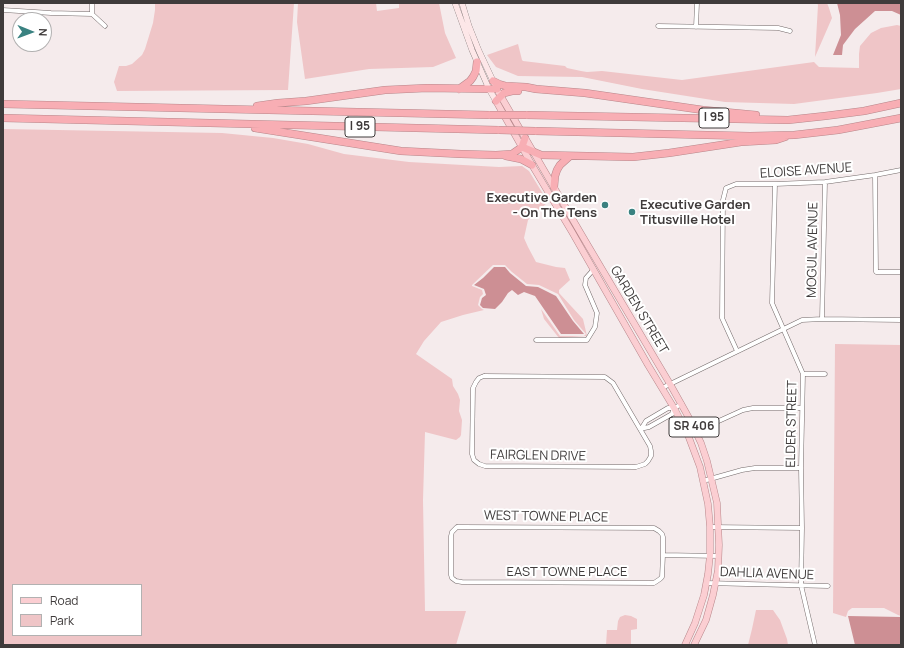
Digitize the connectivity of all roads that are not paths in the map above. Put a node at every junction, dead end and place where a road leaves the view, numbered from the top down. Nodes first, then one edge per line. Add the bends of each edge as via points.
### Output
1 (92, 3) edge
2 (455, 3) edge
3 (697, 3) edge
4 (461, 7) edge
5 (3, 10) edge
6 (92, 14) junction
7 (105, 26) dead end
8 (658, 26) dead end
9 (696, 27) junction
10 (790, 31) dead end
11 (477, 62) junction
12 (493, 81) junction
13 (459, 89) junction
14 (489, 89) junction
15 (497, 89) junction
16 (536, 89) junction
17 (499, 99) junction
18 (901, 103) edge
19 (3, 104) edge
20 (241, 109) junction
21 (3, 118) edge
22 (901, 118) edge
23 (788, 120) junction
24 (221, 123) junction
25 (794, 134) junction
26 (525, 138) junction
27 (522, 147) junction
28 (533, 152) junction
29 (496, 155) junction
30 (570, 156) junction
31 (532, 165) junction
32 (901, 170) edge
33 (874, 175) junction
34 (825, 182) junction
35 (775, 184) junction
36 (554, 188) junction
37 (583, 244) junction
38 (594, 269) junction
39 (901, 272) edge
40 (822, 319) junction
41 (901, 320) edge
42 (783, 329) junction
43 (536, 340) dead end
44 (737, 351) junction
45 (803, 374) junction
46 (825, 374) dead end
47 (670, 384) junction
48 (662, 388) junction
49 (682, 404) junction
50 (674, 408) junction
51 (802, 408) junction
52 (640, 429) junction
53 (696, 431) junction
54 (688, 435) junction
55 (801, 468) junction
56 (712, 478) junction
57 (703, 481) junction
58 (710, 527) junction
59 (719, 527) junction
60 (802, 528) junction
61 (663, 555) junction
62 (710, 556) junction
63 (719, 556) junction
64 (451, 575) joint
65 (706, 583) junction
66 (715, 583) junction
67 (801, 585) junction
68 (828, 586) dead end
69 (685, 645) edge
70 (694, 645) edge
71 (815, 645) edge

1 - 6 street
2 - 4 street, GARDEN STREET / SR 406
3 - 9 street
4 - 11 street, GARDEN STREET / SR 406
4 - 12 street, GARDEN STREET / SR 406
5 - 6 street
6 - 7 street
8 - 9 street
9 - 10 street via 778,28
11 - 13 highway via 476,71 470,81
11 - 14 street, GARDEN STREET / SR 406
12 - 15 street, GARDEN STREET / SR 406
12 - 16 highway via 506,86
13 - 14 highway
13 - 20 highway via 385,90
14 - 15 highway
14 - 17 street, GARDEN STREET / SR 406
15 - 17 main road, GARDEN STREET / SR 406
16 - 17 highway via 512,90 504,93
16 - 23 highway via 585,93 702,110 768,115
17 - 26 main road, GARDEN STREET / SR 406
17 - 27 main road, GARDEN STREET / SR 406
18 - 23 highway, I 95 via 864,111
19 - 20 highway, I 95
20 - 23 highway, I 95, bridge
21 - 24 highway, I 95
22 - 25 highway, I 95 via 838,130
24 - 25 highway, I 95, bridge via 750,136
24 - 29 highway via 400,151
25 - 30 highway via 776,140 741,142 669,153
26 - 27 highway
26 - 28 main road, GARDEN STREET / SR 406
27 - 28 highway
27 - 29 highway via 512,154
27 - 31 main road, GARDEN STREET / SR 406
28 - 30 highway via 541,155
28 - 36 main road, GARDEN STREET / SR 406
29 - 31 highway via 521,159
30 - 36 highway via 556,170
31 - 37 main road, GARDEN STREET / SR 406
32 - 33 street, ELOISE AVENUE
33 - 34 street, ELOISE AVENUE
33 - 39 street via 876,272
34 - 35 street, ELOISE AVENUE
34 - 40 street, MOGUL AVENUE
35 - 42 street, ELDER STREET via 772,303
35 - 44 street, ELOISE AVENUE via 736,184 726,188 723,200 722,318
36 - 37 main road, GARDEN STREET / SR 406
37 - 38 main road, GARDEN STREET / SR 406
37 - 47 main road, GARDEN STREET / SR 406
38 - 43 street via 586,278 585,285 597,313 595,327 587,340
38 - 48 main road, GARDEN STREET / SR 406
40 - 41 street
40 - 42 street via 802,320
42 - 44 street
42 - 45 street, ELDER STREET
44 - 47 street
45 - 46 street
45 - 51 street, ELDER STREET
47 - 48 street
47 - 49 main road, GARDEN STREET / SR 406
48 - 50 main road, GARDEN STREET / SR 406
49 - 50 street
49 - 53 main road, GARDEN STREET / SR 406
50 - 52 street via 672,414 649,427
50 - 54 main road, GARDEN STREET / SR 406
51 - 53 street via 743,410
51 - 55 street, ELDER STREET
52 - 52 street, FAIRGLEN DRIVE via 613,383 605,377 484,376 479,378 472,388 472,454 474,460 485,466 636,467 645,464 651,456 650,446
53 - 54 street
53 - 56 main road, GARDEN STREET / SR 406
54 - 57 main road, GARDEN STREET / SR 406
55 - 56 street via 755,468
55 - 60 street, ELDER STREET
56 - 57 street
56 - 59 main road, GARDEN STREET / SR 406
57 - 58 main road, GARDEN STREET / SR 406
58 - 59 street
58 - 62 main road, GARDEN STREET / SR 406
59 - 60 street
59 - 63 main road, GARDEN STREET / SR 406
60 - 67 street, ELDER STREET
61 - 62 street
61 - 64 street, EAST TOWNE PLACE via 662,577 654,583 462,582 456,581
61 - 64 street, WEST TOWNE PLACE via 662,534 654,528 462,526 455,529 451,536
62 - 63 street
62 - 65 main road, GARDEN STREET / SR 406
63 - 66 main road, GARDEN STREET / SR 406
65 - 66 street, DAHLIA AVENUE
65 - 69 main road, GARDEN STREET / SR 406 via 695,623
66 - 67 street, DAHLIA AVENUE
66 - 70 main road, GARDEN STREET / SR 406 via 706,620
67 - 68 street, DAHLIA AVENUE
67 - 71 street, ELDER STREET

